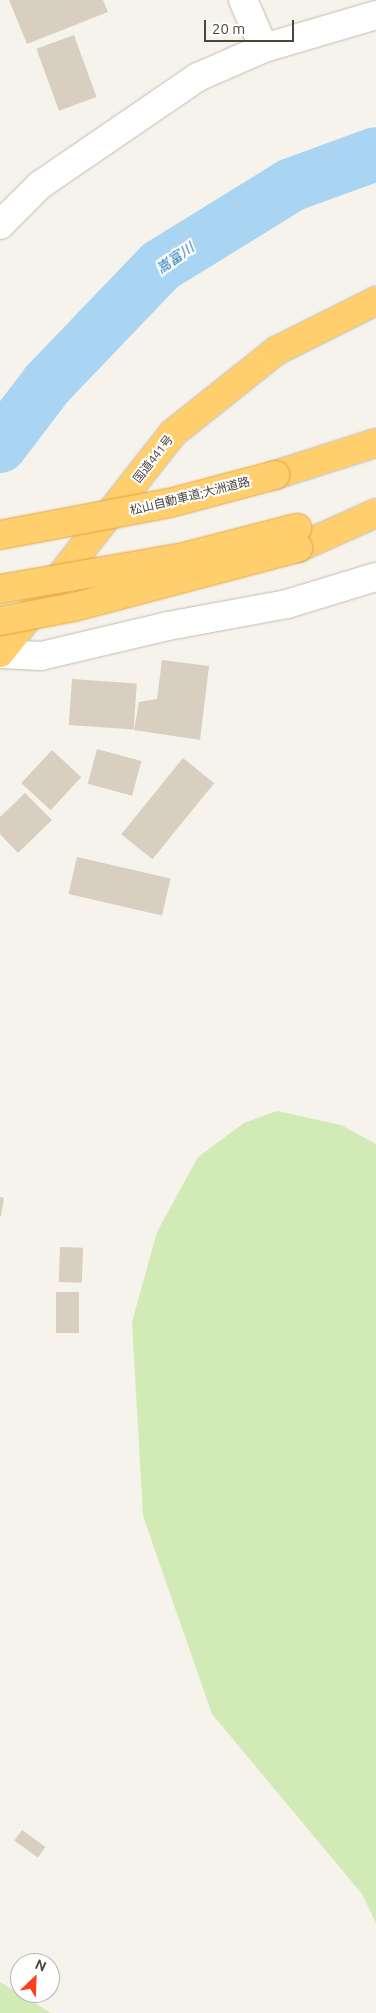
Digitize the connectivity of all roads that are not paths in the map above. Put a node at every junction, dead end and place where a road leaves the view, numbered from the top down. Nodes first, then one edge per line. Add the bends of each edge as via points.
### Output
1 (243, 0) edge
2 (376, 14) edge
3 (264, 48) junction
4 (0, 225) edge
5 (376, 300) edge
6 (376, 443) edge
7 (376, 503) edge
8 (376, 513) edge
9 (0, 521) edge
10 (64, 525) junction
11 (0, 535) edge
12 (298, 538) junction
13 (376, 577) edge
14 (0, 589) edge
15 (0, 621) edge
16 (0, 654) edge

1 - 3 street
2 - 3 street
3 - 4 street via 198,77 124,125 40,185
5 - 16 highway, 国道441号 via 276,351 173,433
6 - 10 highway, 松山自動車道;大洲道路, bridge via 170,503
7 - 12 highway
8 - 12 highway
9 - 10 highway, bridge
10 - 11 highway, 松山自動車道;大洲道路, bridge
12 - 14 highway, bridge
12 - 15 highway, bridge via 74,606
13 - 16 street via 287,604 168,626 41,656

